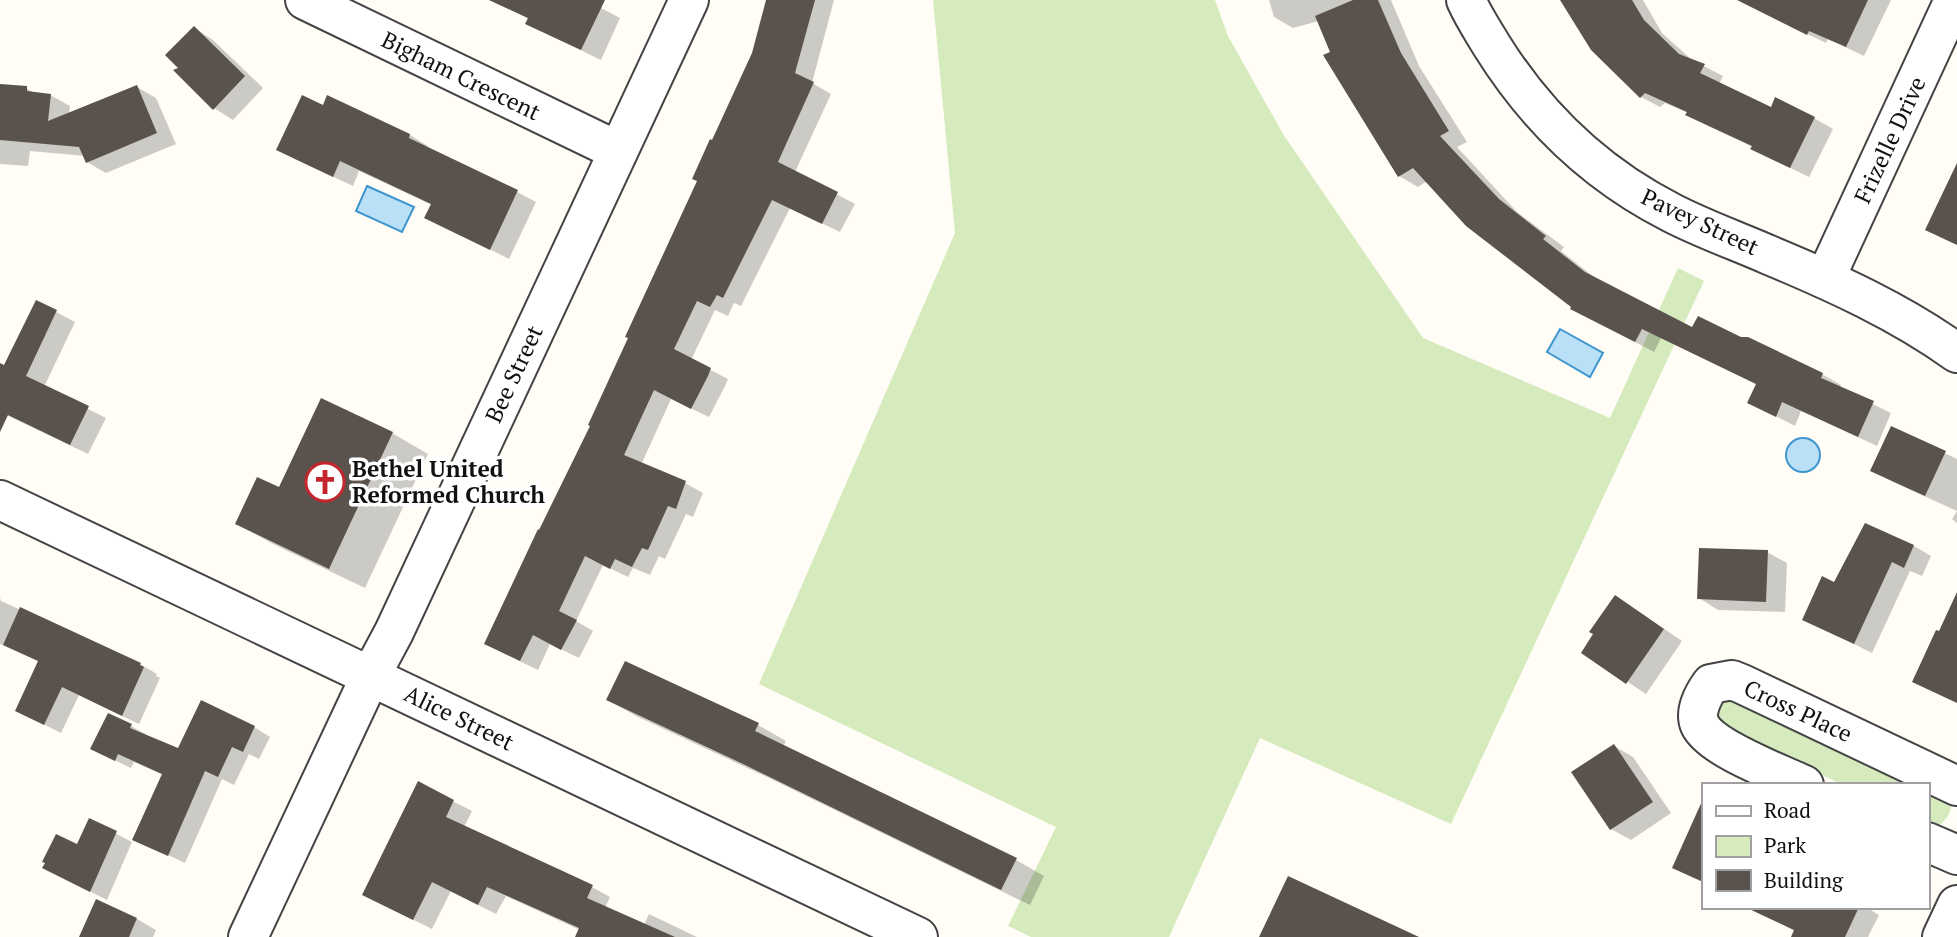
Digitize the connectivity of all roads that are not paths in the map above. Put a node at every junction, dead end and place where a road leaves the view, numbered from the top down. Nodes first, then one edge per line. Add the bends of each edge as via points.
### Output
1 (304, 0) edge
2 (689, 0) edge
3 (1466, 0) edge
4 (1954, 0) edge
5 (618, 151) junction
6 (1825, 279) junction
7 (1957, 353) edge
8 (0, 500) edge
9 (371, 675) junction
10 (1800, 783) edge
11 (1957, 786) edge
12 (1929, 843) edge
13 (1957, 855) edge
14 (1957, 905) edge
15 (248, 937) edge
16 (918, 937) edge
17 (1942, 937) edge

1 - 5 street, Bigham Crescent
2 - 5 street, Bee Street
3 - 6 street, Pavey Street via 1517,84 1548,122 1593,162 1672,213
4 - 6 street, Frizelle Drive
5 - 9 street, Bee Street
6 - 7 street, Pavey Street via 1878,304
8 - 9 street, Alice Street
9 - 15 street, Bee Street
9 - 16 street, Alice Street
10 - 11 street, Cross Place via 1708,736 1698,712 1711,684 1732,680 1742,684
12 - 13 street
14 - 17 street

